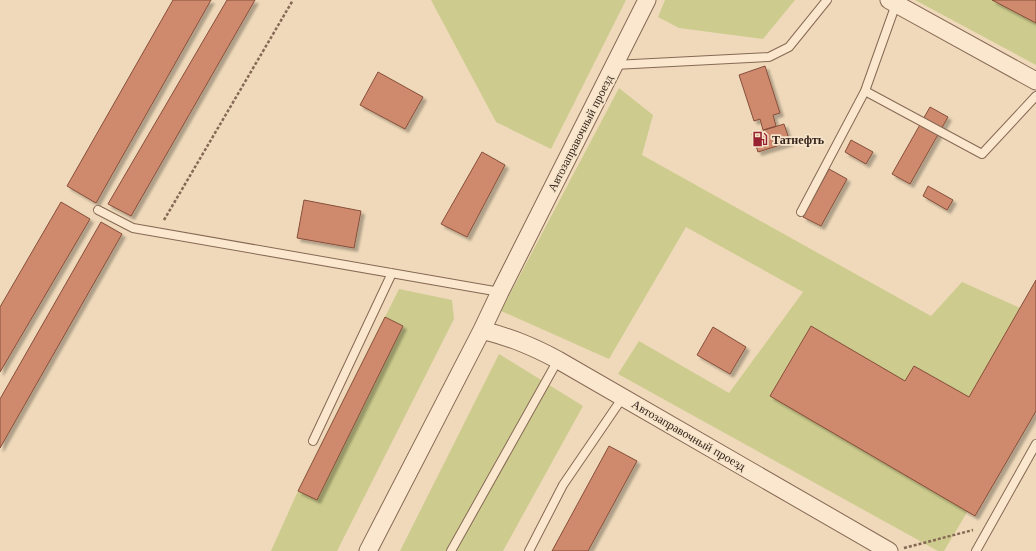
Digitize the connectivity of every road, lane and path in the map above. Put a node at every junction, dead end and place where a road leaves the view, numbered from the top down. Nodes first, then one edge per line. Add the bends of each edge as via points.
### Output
1 (293, 0) edge
2 (647, 0) edge
3 (827, 0) edge
4 (893, 2) edge
5 (614, 65) junction
6 (1036, 81) edge
7 (865, 91) junction
8 (1036, 96) edge
9 (98, 210) dead end
10 (801, 212) dead end
11 (158, 231) junction
12 (392, 273) junction
13 (500, 292) junction
14 (482, 330) junction
15 (558, 360) junction
16 (623, 397) junction
17 (313, 441) dead end
18 (1036, 444) edge
19 (991, 525) junction
20 (895, 550) edge
21 (368, 551) edge
22 (451, 551) edge
23 (529, 551) edge
24 (976, 551) edge

1 - 11 path
2 - 5 street, Автозаправочный проезд
3 - 5 lane via 789,47 769,56
4 - 6 street
4 - 7 lane
5 - 13 street, Автозаправочный проезд
7 - 8 lane via 982,154
7 - 10 lane
9 - 11 lane via 133,228
11 - 12 lane
12 - 13 lane
12 - 17 lane
13 - 14 street, Автозаправочный проезд
14 - 15 street, Автозаправочный проезд via 528,344
14 - 21 street, Автозаправочный проезд
15 - 16 street, Автозаправочный проезд
15 - 22 lane
16 - 20 street, Автозаправочный проезд
16 - 23 lane via 563,484
18 - 19 lane
19 - 20 path
19 - 24 lane

